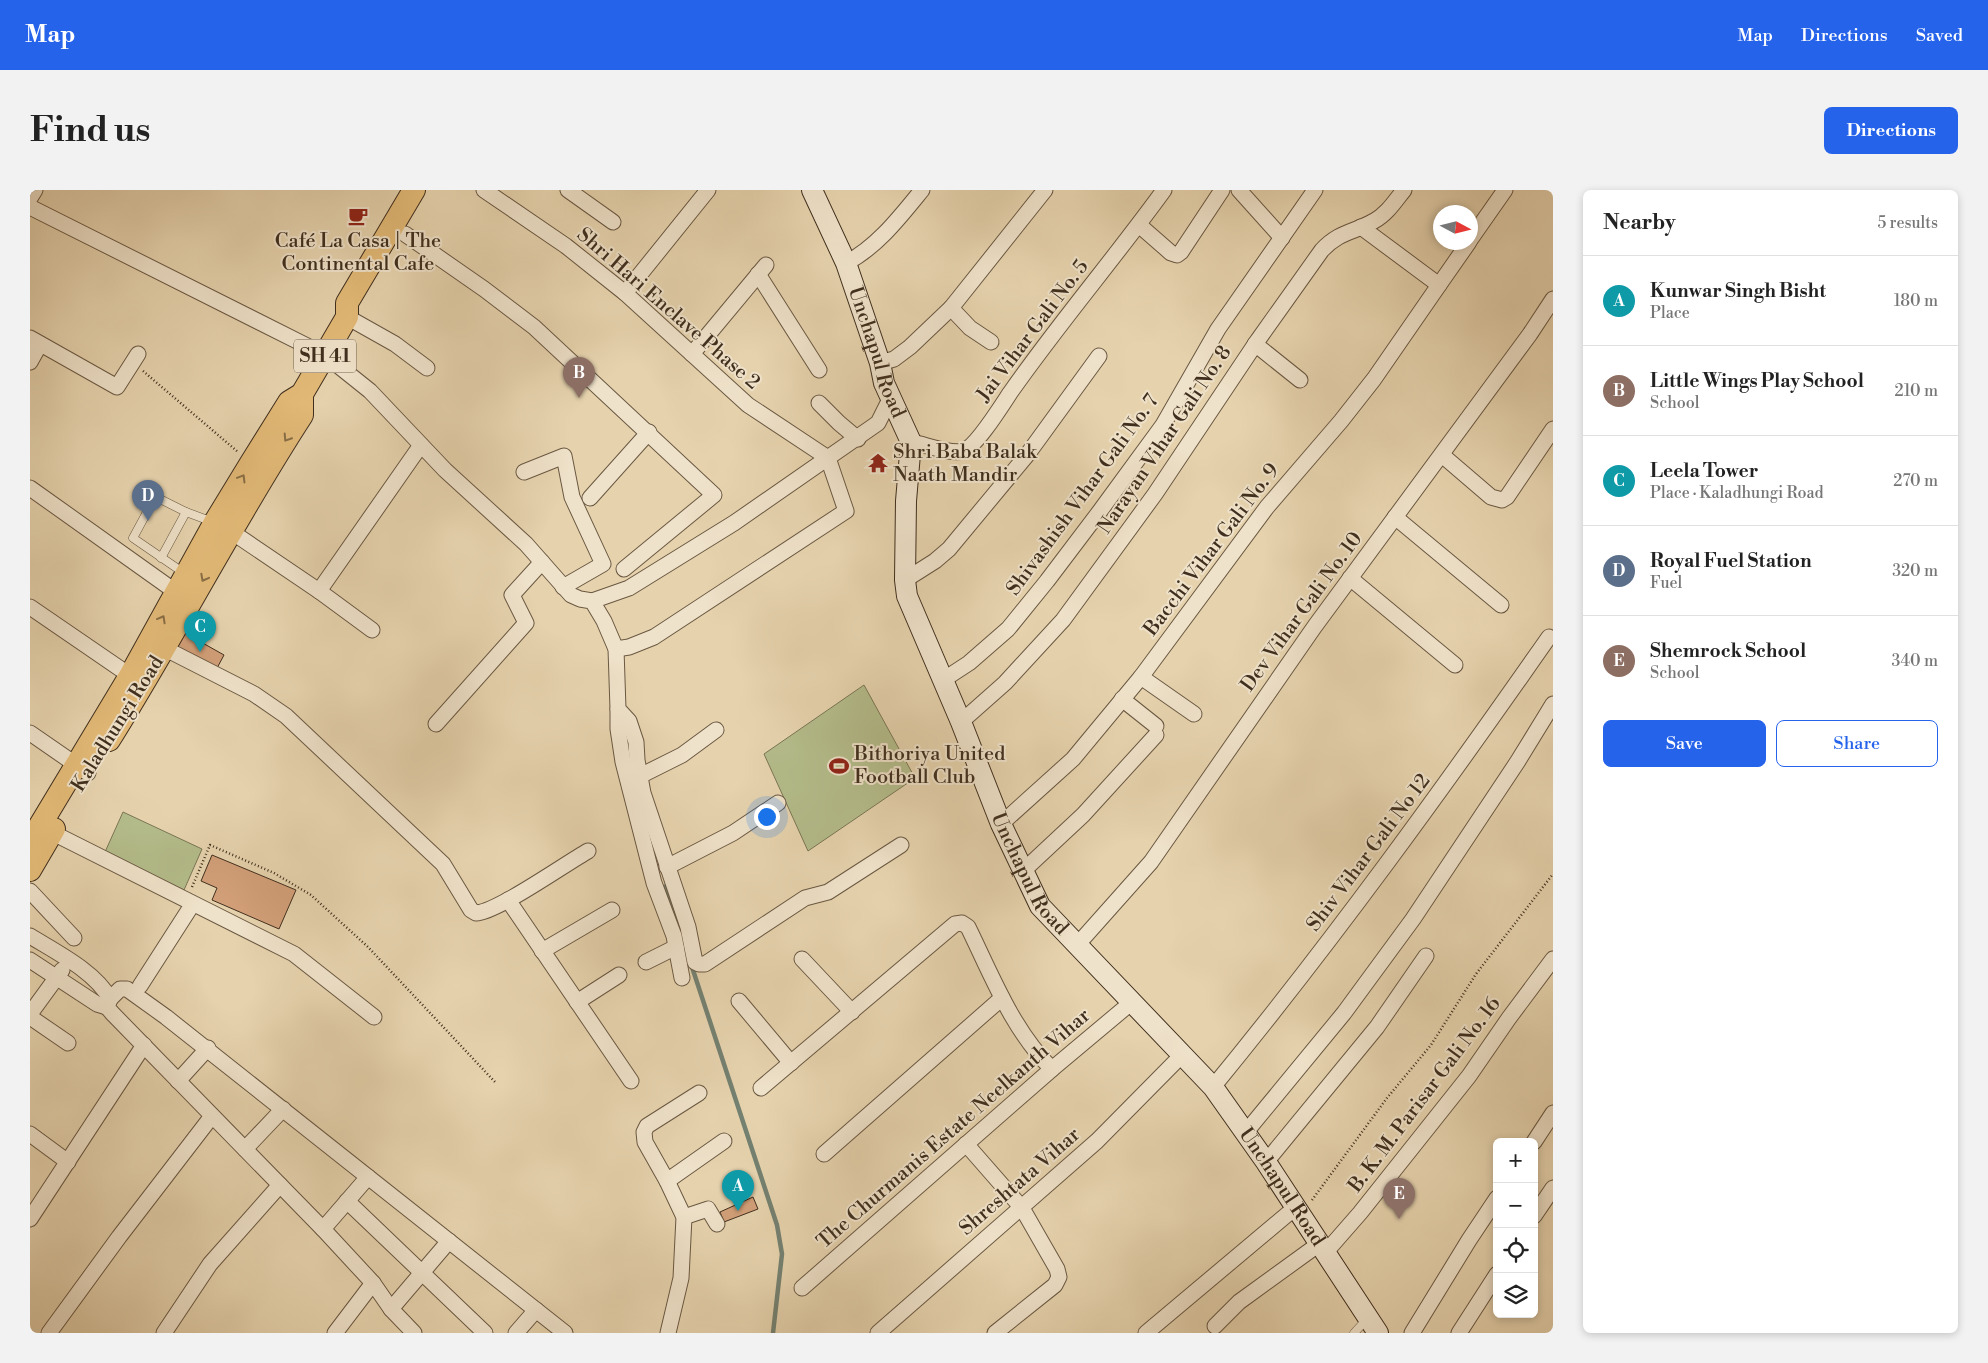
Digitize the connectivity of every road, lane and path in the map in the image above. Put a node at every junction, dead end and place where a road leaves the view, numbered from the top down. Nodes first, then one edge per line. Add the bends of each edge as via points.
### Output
1 (35, 190) edge
2 (414, 190) edge
3 (431, 190) edge
4 (484, 190) edge
5 (568, 190) edge
6 (708, 190) edge
7 (812, 190) edge
8 (922, 190) edge
9 (1045, 190) edge
10 (1164, 190) edge
11 (1222, 190) edge
12 (1239, 190) edge
13 (1315, 190) edge
14 (1404, 190) edge
15 (1506, 190) edge
16 (30, 198) edge
17 (30, 207) edge
18 (614, 222) dead end
19 (1138, 225) junction
20 (1361, 227) junction
21 (1478, 230) edge
22 (405, 234) junction
23 (1282, 238) junction
24 (1464, 250) edge
25 (846, 263) junction
26 (1439, 285) junction
27 (625, 294) junction
28 (1553, 299) edge
29 (951, 308) junction
30 (347, 317) junction
31 (35, 341) edge
32 (991, 342) dead end
33 (1255, 344) junction
34 (692, 354) junction
35 (325, 355) junction
36 (1099, 356) dead end
37 (135, 358) joint
38 (30, 362) edge
39 (880, 363) junction
40 (427, 368) dead end
41 (819, 370) dead end
42 (1300, 380) dead end
43 (302, 394) junction
44 (890, 399) junction
45 (819, 403) dead end
46 (1553, 429) edge
47 (648, 432) junction
48 (858, 439) junction
49 (911, 442) junction
50 (421, 445) junction
51 (1442, 455) junction
52 (828, 458) junction
53 (251, 463) junction
54 (524, 472) dead end
55 (30, 488) edge
56 (590, 498) dead end
57 (186, 512) junction
58 (1395, 517) junction
59 (223, 526) junction
60 (161, 558) junction
61 (542, 562) junction
62 (624, 569) dead end
63 (1350, 578) junction
64 (905, 580) junction
65 (563, 587) junction
66 (185, 590) junction
67 (319, 591) junction
68 (592, 601) junction
69 (1501, 605) dead end
70 (30, 607) edge
71 (372, 630) dead end
72 (1549, 636) dead end
73 (158, 645) junction
74 (616, 649) junction
75 (1455, 665) dead end
76 (1141, 676) junction
77 (137, 680) junction
78 (943, 680) junction
79 (1122, 699) junction
80 (1553, 704) edge
81 (618, 709) junction
82 (1194, 714) dead end
83 (961, 722) junction
84 (436, 724) dead end
85 (716, 730) dead end
86 (30, 733) edge
87 (82, 769) junction
88 (640, 776) junction
89 (778, 803) dead end
90 (1001, 824) junction
91 (40, 834) edge
92 (901, 845) dead end
93 (588, 851) dead end
94 (667, 867) junction
95 (30, 870) edge
96 (1023, 871) junction
97 (1553, 874) edge
98 (192, 886) dead end
99 (30, 891) edge
100 (508, 900) junction
101 (192, 905) junction
102 (612, 910) dead end
103 (30, 936) edge
104 (74, 938) dead end
105 (1078, 944) junction
106 (676, 947) junction
107 (542, 951) junction
108 (1426, 956) dead end
109 (802, 959) dead end
110 (30, 960) edge
111 (68, 960) junction
112 (1553, 960) edge
113 (646, 962) dead end
114 (619, 975) dead end
115 (56, 977) junction
116 (682, 978) dead end
117 (140, 986) dead end
118 (1002, 998) junction
119 (577, 1002) junction
120 (739, 1002) dead end
121 (1132, 1002) junction
122 (109, 1003) junction
123 (852, 1012) junction
124 (30, 1016) edge
125 (374, 1017) dead end
126 (68, 1043) dead end
127 (144, 1045) junction
128 (208, 1048) junction
129 (1183, 1054) junction
130 (791, 1063) junction
131 (1052, 1069) junction
132 (178, 1081) junction
133 (630, 1081) dead end
134 (494, 1082) dead end
135 (1213, 1087) junction
136 (761, 1088) dead end
137 (699, 1092) dead end
138 (283, 1109) junction
139 (1553, 1113) edge
140 (212, 1116) junction
141 (1246, 1132) junction
142 (30, 1134) edge
143 (1537, 1138) edge
144 (724, 1141) dead end
145 (966, 1144) junction
146 (245, 1149) junction
147 (824, 1154) dead end
148 (68, 1162) junction
149 (1266, 1162) junction
150 (368, 1177) junction
151 (667, 1181) junction
152 (280, 1185) junction
153 (1553, 1188) edge
154 (347, 1201) junction
155 (1493, 1204) edge
156 (1022, 1208) junction
157 (1538, 1210) edge
158 (1298, 1211) junction
159 (684, 1217) junction
160 (30, 1220) edge
161 (717, 1224) dead end
162 (323, 1229) junction
163 (448, 1241) junction
164 (1322, 1249) junction
165 (423, 1272) junction
166 (1493, 1280) edge
167 (373, 1282) junction
168 (802, 1288) dead end
169 (391, 1309) junction
170 (536, 1310) junction
171 (1215, 1326) dead end
172 (1373, 1326) edge
173 (406, 1330) edge
174 (673, 1332) edge
175 (49, 1333) edge
176 (164, 1333) edge
177 (335, 1333) edge
178 (485, 1333) edge
179 (516, 1333) edge
180 (565, 1333) edge
181 (878, 1333) edge
182 (995, 1333) edge
183 (1146, 1333) edge
184 (1354, 1333) edge
185 (1412, 1333) edge
186 (1459, 1333) edge

1 - 16 street
2 - 30 main road, Kaladhungi Road / SH 41 via 347,303
3 - 22 main road, Kaladhungi Road / SH 41
4 - 27 street, Shri Hari Enclave Phase 2 via 566,246
5 - 18 street
6 - 27 street
7 - 25 street, Unchapul Road
8 - 25 street via 881,237 862,255
9 - 29 street
10 - 19 street, Jai Vihar Gali No. 5
11 - 19 street via 1177,255
12 - 23 street
13 - 23 street, Shivashish Vihar Gali No. 7
14 - 20 street, Narayan Vihar Gali No. 8 via 1390,209
15 - 21 street, Bacchi Vihar Gali No. 9
17 - 35 street
19 - 49 street, Jai Vihar Gali No. 5 via 970,446 962,451
20 - 26 street
20 - 33 street, Narayan Vihar Gali No. 8 via 1331,240
22 - 30 main road, Kaladhungi Road / SH 41 via 361,309
22 - 47 street via 534,328
23 - 78 street, Shivashish Vihar Gali No. 7 via 1218,329 1163,425 1047,581 1008,629 969,663
24 - 26 street, Bacchi Vihar Gali No. 9
25 - 39 street, Unchapul Road
26 - 76 street, Bacchi Vihar Gali No. 9 via 1374,379 1267,506
27 - 34 street, Shri Hari Enclave Phase 2
28 - 51 street, Dev Vihar Gali No. 10
29 - 32 street via 970,328
29 - 39 street via 894,360
30 - 35 main road, Kaladhungi Road / SH 41
30 - 40 street via 395,344
31 - 37 street via 117,387
31 - 38 street
33 - 42 street
33 - 83 street, Narayan Vihar Gali No. 8 via 1155,494 1063,620 1005,683
34 - 41 street via 762,269
34 - 52 street, Shri Hari Enclave Phase 2 via 748,405
35 - 43 main road, Kaladhungi Road / SH 41
35 - 50 street via 370,391
36 - 64 street via 1027,456 949,549
37 - 53 path
39 - 44 street, Unchapul Road
43 - 53 main road, Kaladhungi Road / SH 41 via 290,402
43 -> 59 main road, Kaladhungi Road / SH 41 via 302,415
44 - 48 street via 878,423
44 - 49 street, Unchapul Road
45 - 48 street
46 - 51 street via 1502,500 1491,497
47 - 56 street
47 - 62 street via 714,495
48 - 52 street
49 - 64 street, Unchapul Road
50 - 61 street
50 - 67 street
51 - 58 street, Dev Vihar Gali No. 10
52 - 68 street via 734,523 629,588
52 - 74 street via 846,511 654,637
59 -> 53 main road, Kaladhungi Road / SH 41
54 - 65 street via 564,456 572,497 603,564
55 - 66 street
57 - 59 lane
57 - 60 lane
57 - 60 lane via 155,498 133,536 134,540
58 - 63 street, Dev Vihar Gali No. 10
58 - 69 street
59 - 66 main road, Kaladhungi Road / SH 41
59 - 67 street
60 - 66 lane
61 - 65 street
61 - 84 street via 512,595 526,623
63 - 75 street
63 - 105 street, Dev Vihar Gali No. 10 via 1151,862
64 - 78 street, Unchapul Road via 907,596
65 - 68 street via 571,595
66 - 73 main road, Kaladhungi Road / SH 41
67 - 71 street
68 - 74 street
70 - 77 street
72 - 135 street, Shiv Vihar Gali No 12 via 1444,787 1267,1022
73 - 77 main road, Kaladhungi Road / SH 41
73 - 100 street via 254,694 286,716 443,864 476,913
74 - 81 street
76 - 79 street, Bacchi Vihar Gali No. 9
76 - 82 street
77 - 87 main road, Kaladhungi Road / SH 41
78 - 83 street, Unchapul Road
79 - 90 street, Bacchi Vihar Gali No. 9 via 1074,759
79 - 96 street via 1156,731 1083,815
80 - 141 street via 1412,919 1344,1013
81 - 88 street via 629,721 636,742
81 - 106 street via 623,762 636,816
83 - 90 street, Unchapul Road
85 - 88 street via 682,755
86 - 87 street
87 - 91 main road, Kaladhungi Road / SH 41
88 - 94 street
89 - 94 street via 733,834
90 - 96 street, Unchapul Road
91 - 95 main road, Kaladhungi Road / SH 41
91 - 101 street
92 - 94 street via 828,892 805,898 705,964 695,962 688,927
93 - 100 street
96 - 105 street, Unchapul Road via 1040,906
97 - 158 path via 1476,974 1431,1045
98 - 134 path via 210,845 274,873 311,895 368,947
99 - 104 street
100 - 107 street
101 - 117 street
101 - 125 street via 294,954
102 - 107 street
103 - 111 street
105 - 121 street, Unchapul Road
106 - 113 street
106 - 116 street
107 - 119 street
108 - 149 street via 1377,1027
109 - 123 street
110 - 115 street
111 - 115 street
111 - 122 street via 104,988
112 - 164 street, B. K. M. Parisar Gali No. 16 via 1470,1076 1360,1213
114 - 119 street
115 - 122 street via 97,1004
115 - 124 street
118 - 123 street via 968,928 962,923 955,924
118 - 131 street via 1036,1053
118 - 147 street
119 - 133 street
120 - 130 street
121 - 129 street, Unchapul Road
121 - 131 street, The Churmanis Estate Neelkanth Vihar
122 - 127 street
122 - 128 street via 120,989 127,989
123 - 130 street
124 - 126 street
127 - 132 street
127 - 148 street
128 - 132 street
128 - 138 street
129 - 135 street, Unchapul Road
129 - 156 street, Shreshtata Vihar via 1097,1141
130 - 136 street
131 - 145 street, The Churmanis Estate Neelkanth Vihar
132 - 140 street
135 - 141 street, Unchapul Road
137 - 151 street via 647,1126 644,1132 645,1142
138 - 146 street
138 - 150 street
139 - 143 street
140 - 146 street
140 - 175 street
141 - 149 street, Unchapul Road
142 - 148 street
144 - 151 street
145 - 156 street
145 - 168 street, The Churmanis Estate Neelkanth Vihar
146 - 152 street
148 - 160 street
149 - 158 street, Unchapul Road
150 - 154 street
150 - 163 street
151 - 159 street
152 - 162 street
152 - 176 street via 210,1264
153 - 157 street
154 - 162 street
154 - 165 street
155 - 185 street
156 - 181 street, Shreshtata Vihar
156 - 182 street via 1059,1277 1055,1285
158 - 164 street, Unchapul Road
158 - 183 street
159 - 161 street via 708,1209
159 - 174 street via 681,1278
162 - 167 street
163 - 165 street
163 - 170 street
164 - 171 street, B. K. M. Parisar Gali No. 16 via 1238,1302
164 - 172 street, Unchapul Road
165 - 169 street
165 - 178 street
166 - 186 street
167 - 169 street
167 - 177 street
169 - 173 street
170 - 179 street
170 - 180 street
172 - 184 lane

